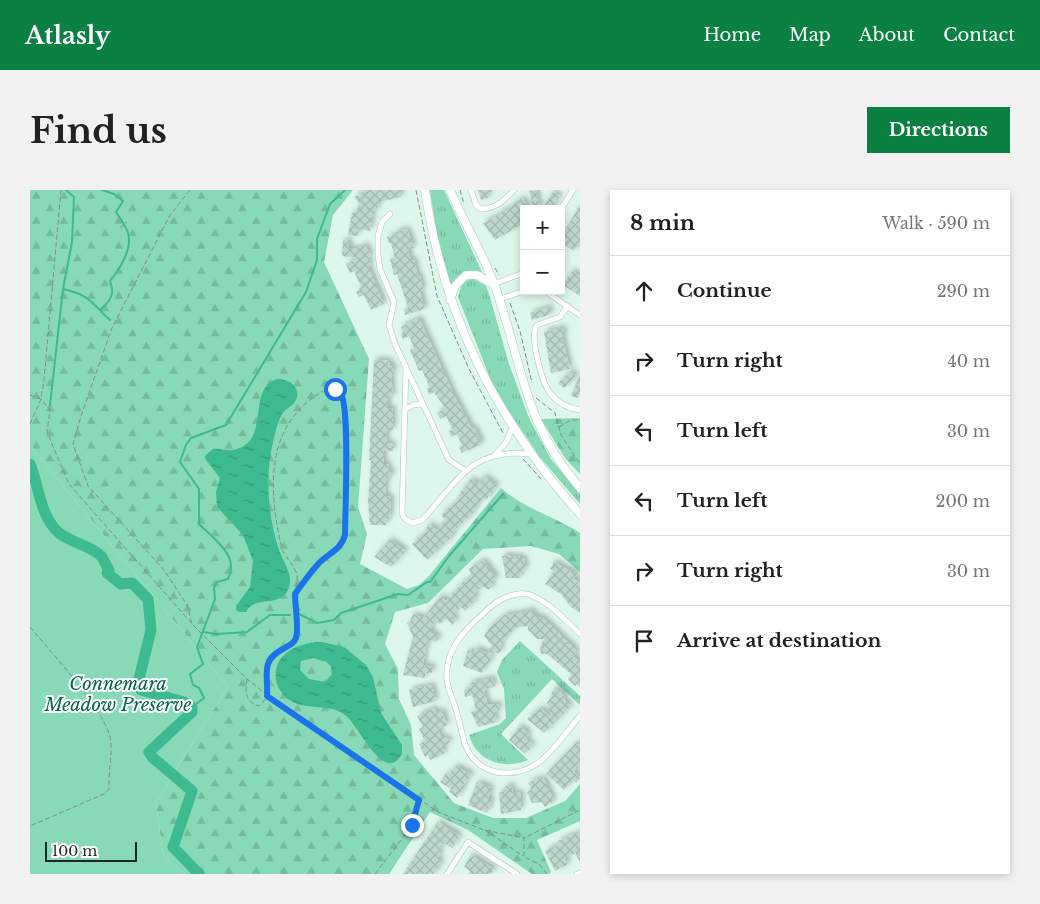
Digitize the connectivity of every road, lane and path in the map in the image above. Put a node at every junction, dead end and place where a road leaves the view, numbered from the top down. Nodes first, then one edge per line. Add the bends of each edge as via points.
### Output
1 (61, 190) edge
2 (190, 190) edge
3 (425, 190) edge
4 (450, 190) edge
5 (460, 190) edge
6 (471, 190) edge
7 (514, 190) edge
8 (571, 191) edge
9 (563, 205) edge
10 (466, 207) dead end
11 (390, 214) dead end
12 (126, 222) dead end
13 (120, 228) dead end
14 (493, 263) dead end
15 (520, 274) edge
16 (497, 282) junction
17 (520, 292) edge
18 (551, 295) edge
19 (504, 298) junction
20 (450, 300) junction
21 (568, 306) junction
22 (580, 315) edge
23 (406, 367) junction
24 (532, 388) dead end
25 (534, 394) dead end
26 (30, 395) edge
27 (41, 399) junction
28 (423, 404) junction
29 (405, 410) junction
30 (580, 410) edge
31 (580, 420) edge
32 (30, 424) edge
33 (513, 426) junction
34 (558, 427) junction
35 (532, 454) junction
36 (495, 456) junction
37 (580, 464) edge
38 (465, 470) junction
39 (580, 488) edge
40 (580, 514) edge
41 (295, 594) junction
42 (192, 624) junction
43 (30, 627) edge
44 (580, 634) edge
45 (247, 679) junction
46 (267, 696) junction
47 (580, 716) edge
48 (419, 800) junction
49 (580, 810) edge
50 (30, 826) edge
51 (484, 830) junction
52 (524, 838) junction
53 (524, 857) junction
54 (375, 874) edge
55 (447, 874) edge
56 (517, 874) edge
57 (547, 874) edge

1 - 27 path
2 - 42 path via 170,215 112,328 73,444 88,486 164,570 187,605
3 - 20 main road via 429,219
4 - 16 main road
5 - 10 path
6 - 7 street via 476,205 481,209 505,201
8 - 9 street
11 - 23 street via 382,222 378,255 380,269 394,302 389,325
12 - 13 path
14 - 16 path
15 - 16 street
16 - 19 main road
16 - 20 main road via 466,275 455,286
17 - 19 street
18 - 21 street
19 - 24 path via 520,331
19 - 39 main road via 525,391 536,423
20 - 33 main road via 494,398
21 - 22 street
21 - 30 street via 560,317 535,327 533,334 547,389 559,402
23 - 28 street
23 - 29 street
25 - 34 path via 554,410
26 - 27 path
27 - 32 path
27 - 42 path via 50,410 47,432 69,484
28 - 29 street
28 - 38 street via 449,460
29 - 38 street via 402,513 405,519 412,524 422,520
31 - 34 path via 571,420
33 - 35 main road
33 - 36 street via 508,441
34 - 37 path
35 - 36 street via 520,452
35 - 40 main road
36 - 38 street via 476,462
41 - 41 path via 321,562 343,543 345,535 344,406 341,394 335,389 327,389 288,420 277,450 274,470 277,528 284,553 297,575
41 - 46 path via 296,638 272,656 268,665
42 - 45 path
43 - 50 path via 92,704 108,729 111,742 108,789 104,794
44 - 47 street via 532,595 514,594 498,601 459,638 449,658 446,677 466,746 472,757 489,770 503,774 526,770 546,755
45 - 46 path
45 - 46 path via 245,690 252,704 259,706
46 - 48 path
48 - 51 path via 438,812
48 - 54 path via 411,827
49 - 52 path
51 - 52 path
51 - 53 path
52 - 53 path
53 - 57 path via 539,864
55 - 56 street via 468,842

